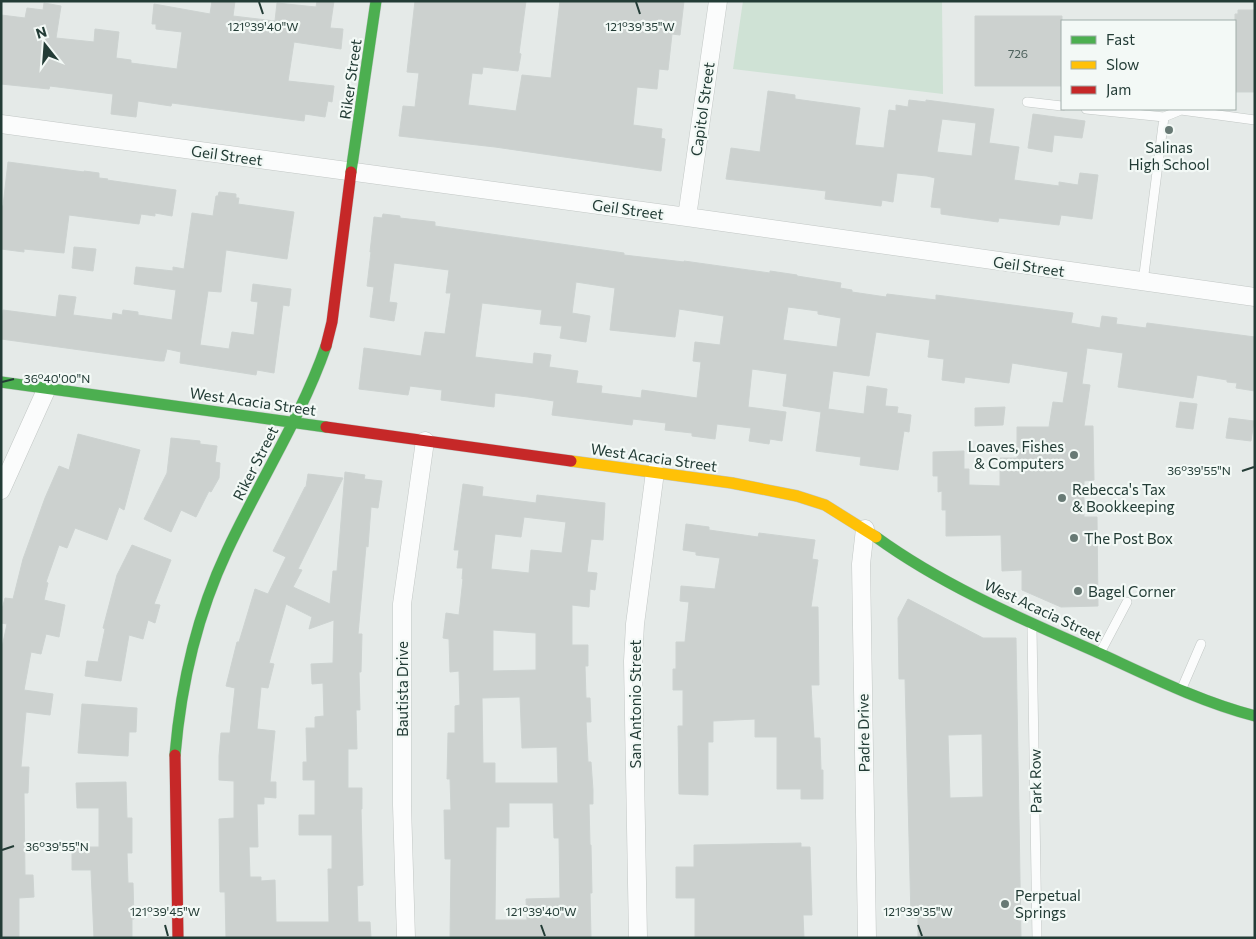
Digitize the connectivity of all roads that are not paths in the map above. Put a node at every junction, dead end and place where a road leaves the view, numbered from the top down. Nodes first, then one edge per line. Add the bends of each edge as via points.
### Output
1 (376, 1) edge
2 (718, 1) edge
3 (1027, 102) dead end
4 (1061, 106) edge
5 (1096, 110) edge
6 (1164, 117) junction
7 (1255, 120) edge
8 (1, 124) edge
9 (351, 172) junction
10 (687, 217) junction
11 (1143, 282) junction
12 (1255, 297) edge
13 (1, 382) edge
14 (47, 388) junction
15 (293, 422) junction
16 (425, 441) junction
17 (655, 472) junction
18 (1, 490) edge
19 (865, 528) junction
20 (1126, 602) dead end
21 (1032, 624) junction
22 (1200, 644) dead end
23 (1100, 653) junction
24 (1181, 690) junction
25 (1255, 716) edge
26 (178, 938) edge
27 (406, 938) edge
28 (638, 938) edge
29 (867, 938) edge
30 (1037, 938) edge

1 - 9 street, Riker Street
2 - 10 street, Capitol Street
3 - 4 lane
5 - 6 lane
6 - 7 lane via 1181,110
6 - 11 lane
8 - 9 street, Geil Street
9 - 10 street, Geil Street
9 - 15 street, Riker Street via 332,322 320,364
10 - 11 street, Geil Street
11 - 12 street, Geil Street
13 - 14 street, West Acacia Street
14 - 15 street, West Acacia Street
14 - 18 street
15 - 16 street, West Acacia Street
15 - 26 street, Riker Street via 226,551 201,614 186,667 175,760
16 - 17 street, West Acacia Street
16 - 27 street, Bautista Drive via 401,632
17 - 19 street, West Acacia Street via 766,488 797,496 825,505
17 - 28 street, San Antonio Street via 633,661
19 - 21 street, West Acacia Street via 905,558
19 - 29 street, Padre Drive via 861,564
20 - 23 lane
21 - 23 street, West Acacia Street
21 - 30 lane, Park Row
22 - 24 lane
23 - 24 street, West Acacia Street
24 - 25 street, West Acacia Street

